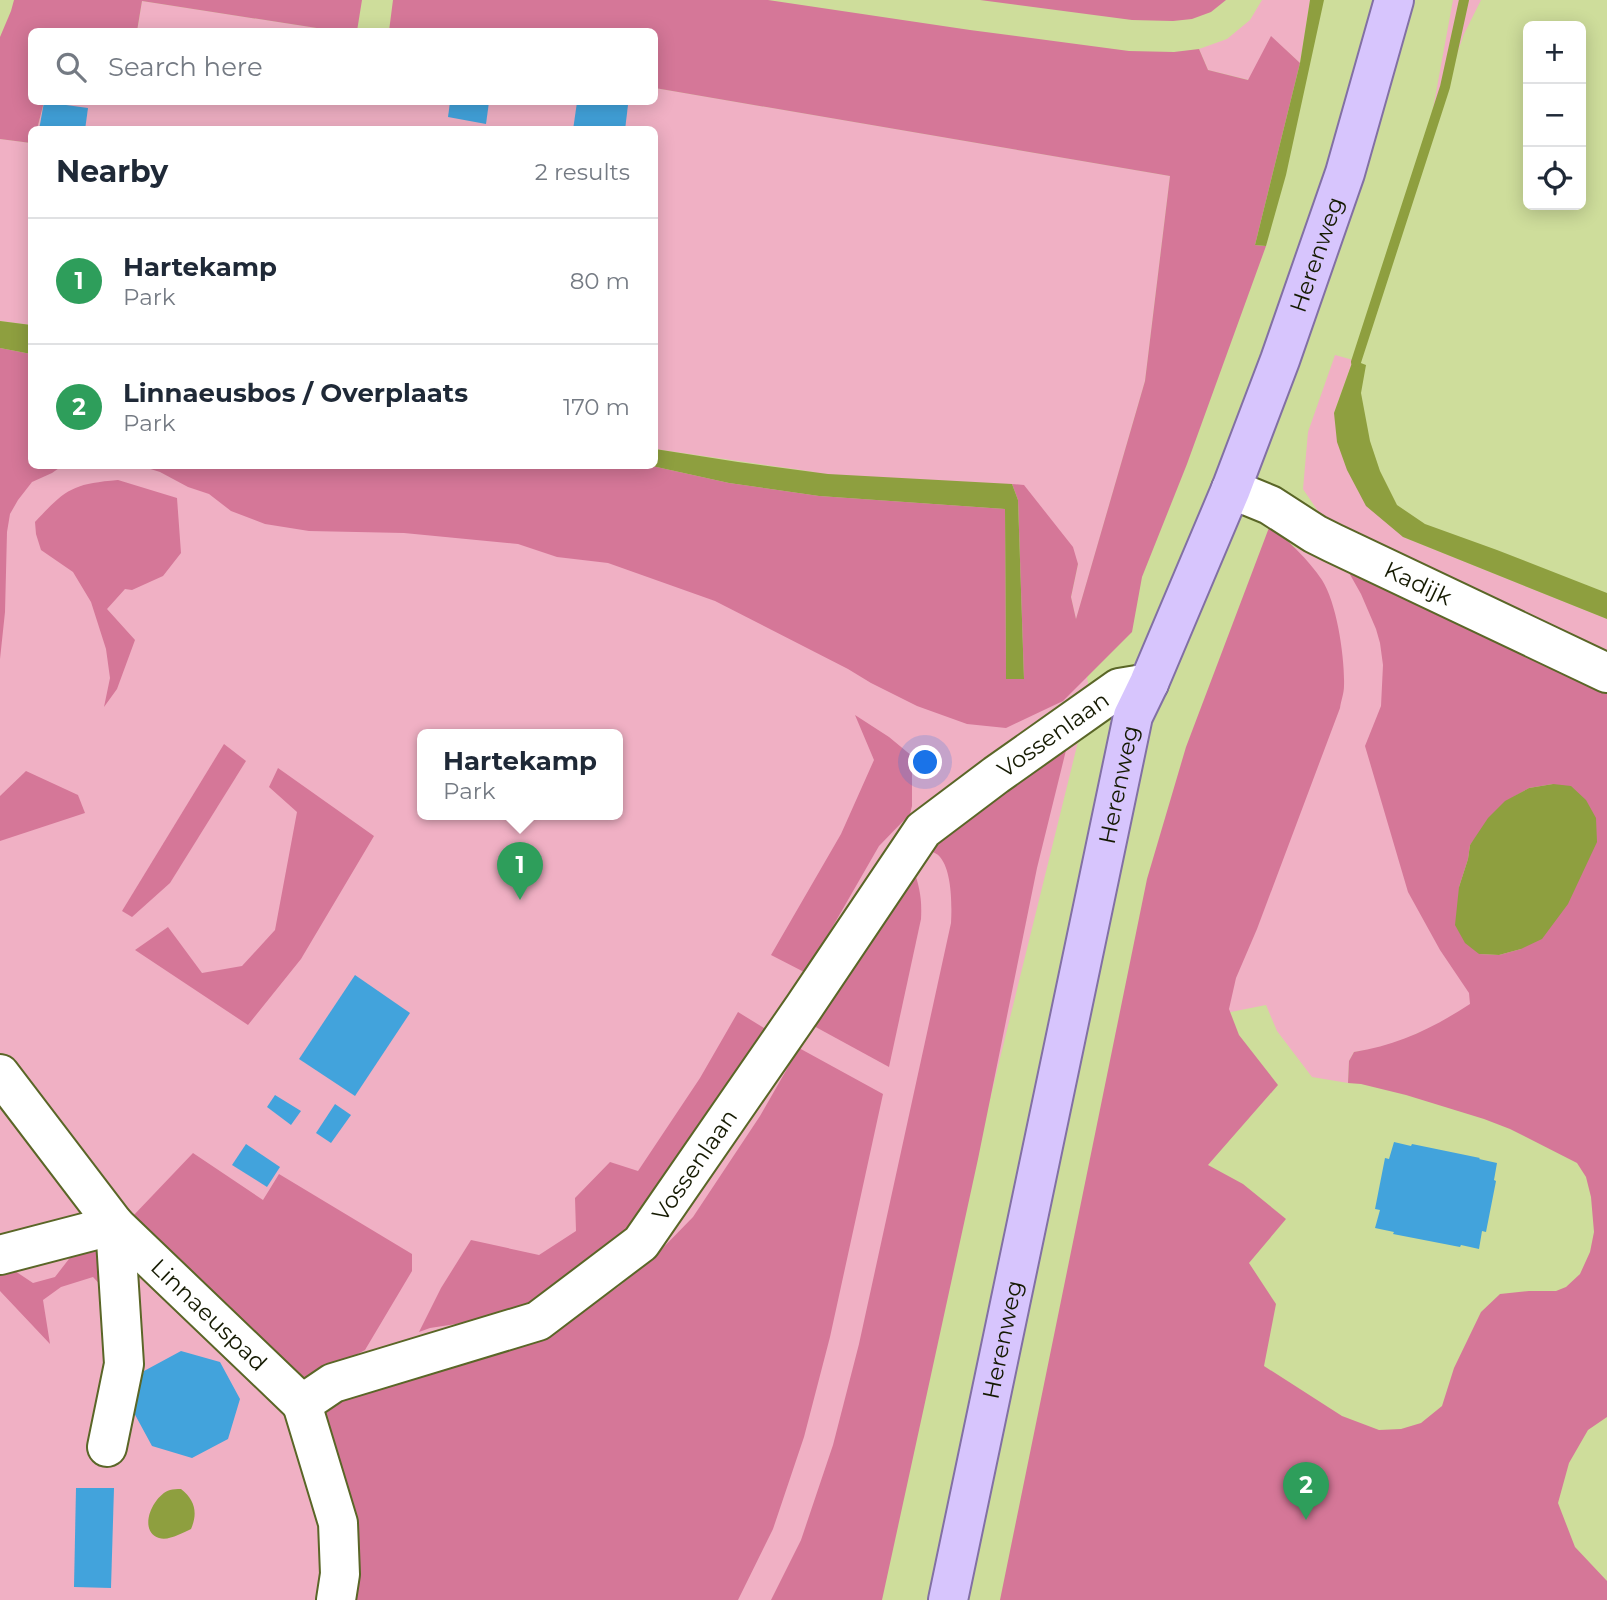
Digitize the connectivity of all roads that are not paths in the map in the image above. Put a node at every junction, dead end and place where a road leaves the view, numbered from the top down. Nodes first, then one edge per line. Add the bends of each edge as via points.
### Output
1 (1394, 0) edge
2 (1231, 489) junction
3 (1607, 673) edge
4 (1149, 683) junction
5 (0, 1073) edge
6 (115, 1225) junction
7 (0, 1255) edge
8 (302, 1404) junction
9 (107, 1447) dead end
10 (336, 1600) edge
11 (948, 1600) edge

1 - 2 main road, Herenweg via 1345,173
2 - 3 street, Kadijk via 1270,505 1333,543
2 - 4 main road, Herenweg
4 - 8 street, Vossenlaan via 1119,688 923,830 641,1243 538,1321 333,1383
4 - 11 main road, Herenweg via 1133,716
5 - 6 street, Linnaeuspad
6 - 7 street
6 - 8 street, Linnaeuspad
6 - 9 street via 124,1364
8 - 10 street via 338,1523

